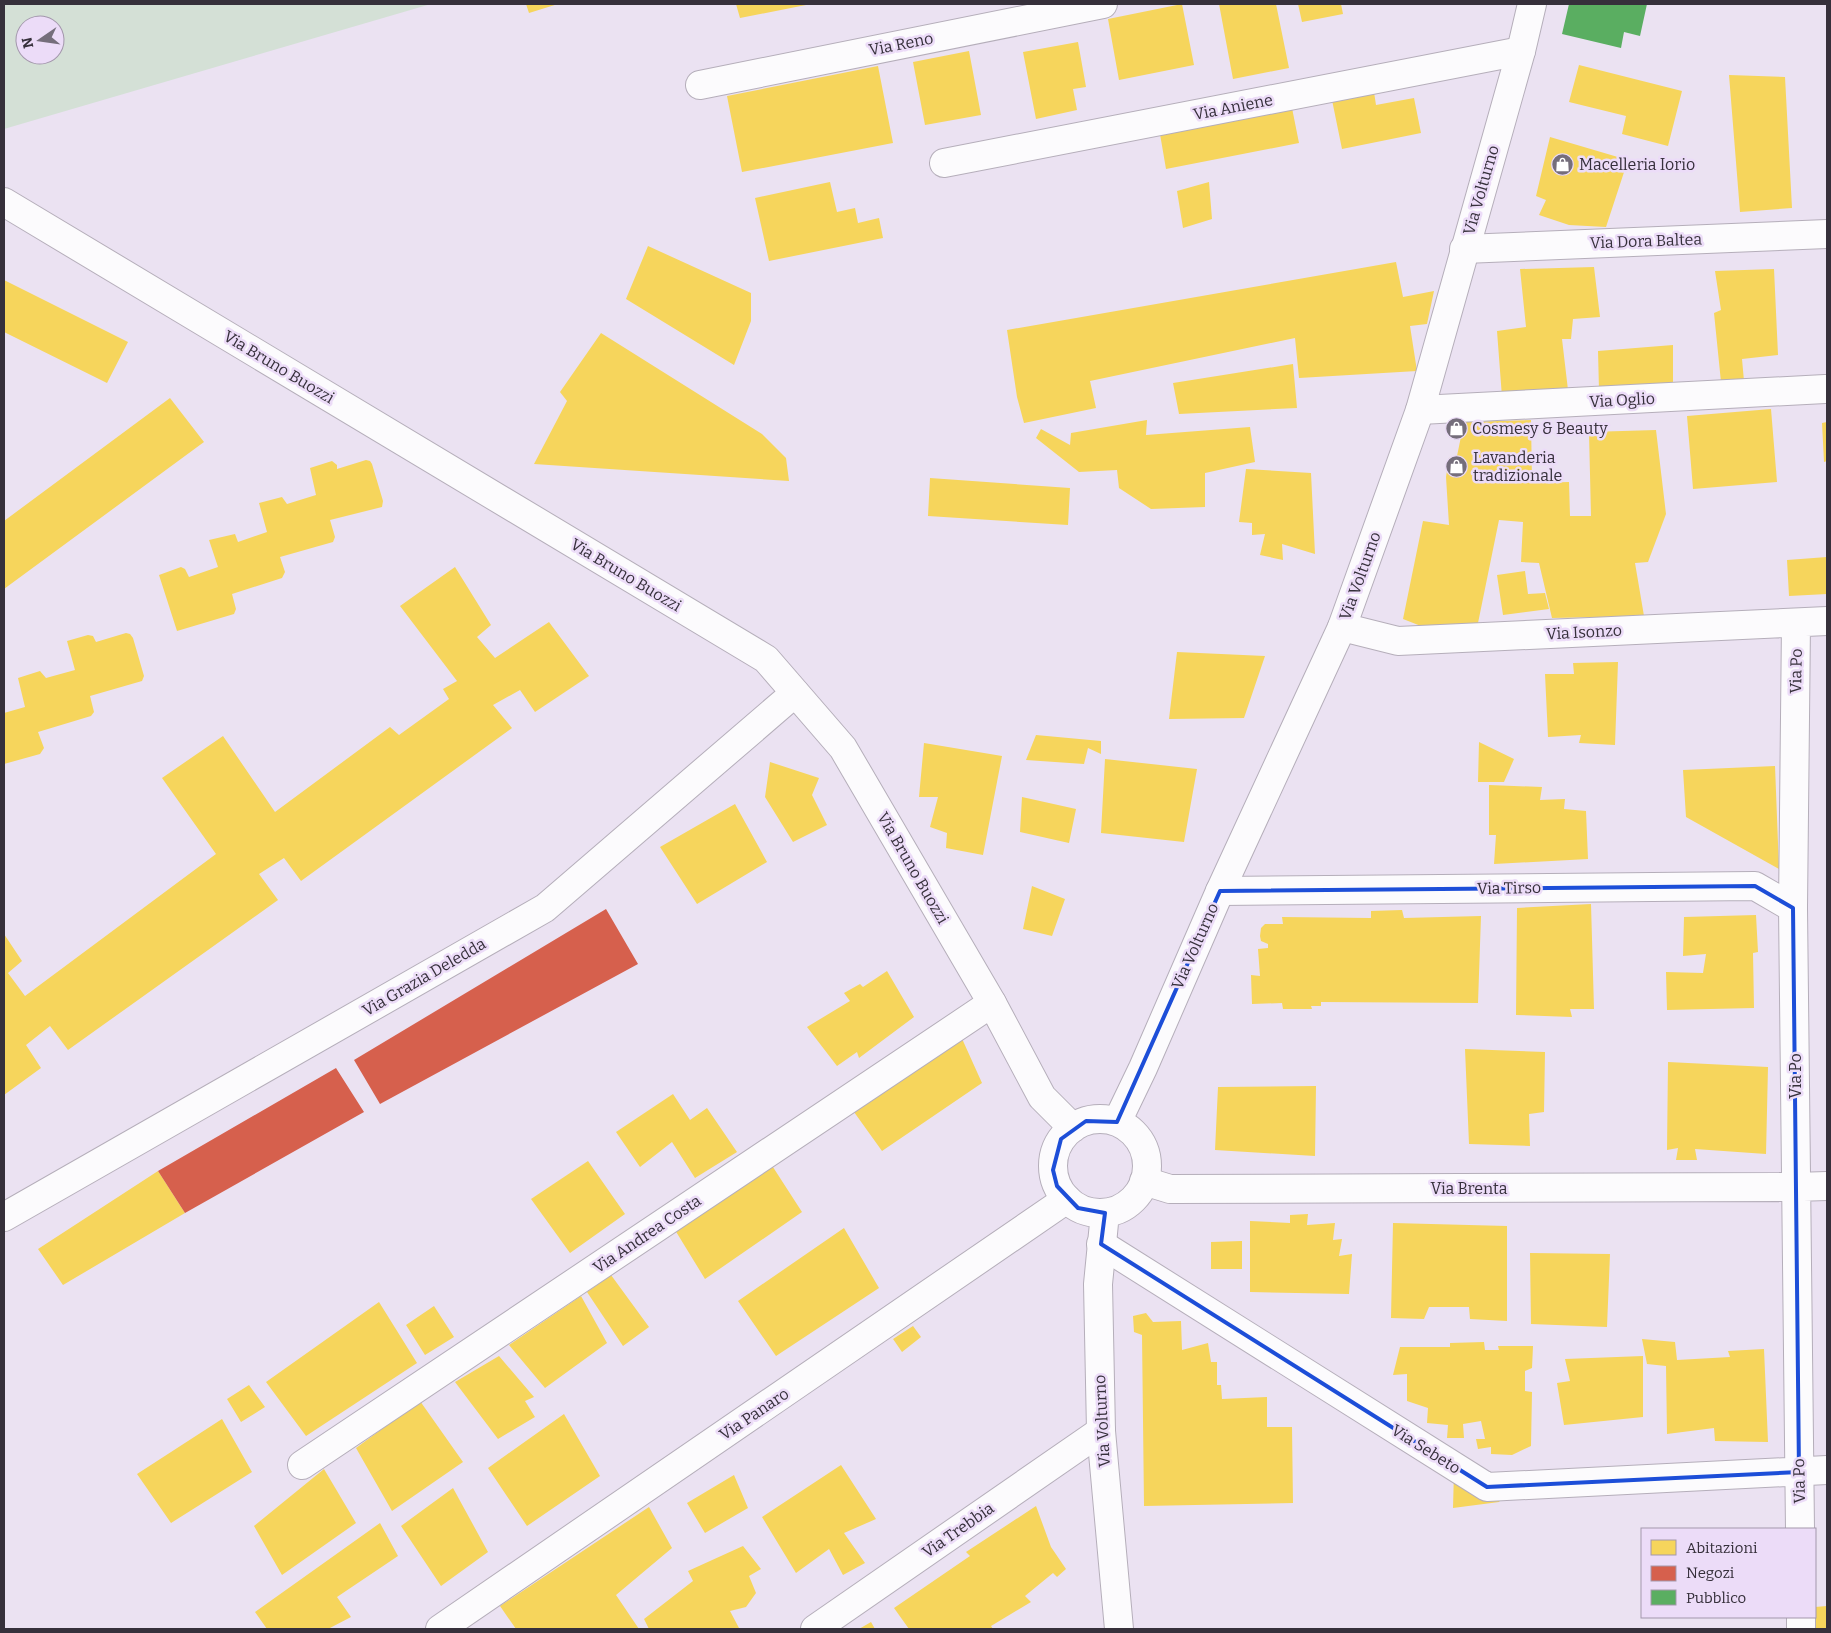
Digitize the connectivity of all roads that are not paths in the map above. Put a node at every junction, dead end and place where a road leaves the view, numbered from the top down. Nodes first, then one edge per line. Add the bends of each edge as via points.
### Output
1 (1103, 4) edge
2 (1532, 4) edge
3 (1522, 51) junction
4 (700, 85) dead end
5 (944, 163) dead end
6 (4, 202) edge
7 (1827, 234) edge
8 (1464, 249) junction
9 (1824, 389) dead end
10 (1420, 410) junction
11 (1827, 621) edge
12 (1796, 623) junction
13 (1342, 627) junction
14 (795, 693) junction
15 (1220, 891) junction
16 (1793, 908) junction
17 (992, 1003) junction
18 (1117, 1122) junction
19 (1073, 1128) junction
20 (1144, 1181) junction
21 (1827, 1186) edge
22 (1796, 1187) junction
23 (1067, 1199) junction
24 (1105, 1213) junction
25 (10, 1214) edge
26 (4, 1238) edge
27 (1101, 1244) junction
28 (1101, 1431) junction
29 (302, 1465) dead end
30 (1827, 1470) edge
31 (1799, 1472) junction
32 (1800, 1528) edge
33 (440, 1629) edge
34 (815, 1629) edge
35 (1119, 1629) edge

1 - 4 street, Via Reno
2 - 3 street, Via Volturno
3 - 5 street, Via Aniene
3 - 8 street, Via Volturno
6 - 14 street, Via Bruno Buozzi via 766,660
7 - 8 street, Via Dora Baltea
8 - 10 street, Via Volturno
9 - 10 street, Via Oglio
10 - 13 street, Via Volturno
11 - 12 street, Via Isonzo
12 - 13 street, Via Isonzo via 1398,641
12 - 16 street, Via Po
13 - 15 street, Via Volturno
14 - 17 street, Via Bruno Buozzi via 843,748
14 - 25 street, Via Grazia Deledda via 545,908
15 - 16 street, Via Tirso via 1755,886
15 - 18 street, Via Volturno
16 - 22 street, Via Po
17 - 19 street, Via Bruno Buozzi via 1042,1097
17 - 29 street, Via Andrea Costa
18 - 19 street via 1086,1121
18 - 20 street via 1129,1129 1145,1152 1147,1167
19 - 23 street via 1061,1139 1053,1170 1057,1186
20 - 22 street, Via Brenta via 1170,1189
20 - 24 street via 1130,1203
21 - 22 street, Via Brenta
22 - 31 street, Via Po
23 - 24 street via 1078,1208
23 - 33 street, Via Panaro
24 - 27 street, Via Volturno
25 - 26 street, Via Grazia Deledda
27 - 28 street, Via Volturno via 1098,1284
27 - 31 street, Via Sebeto via 1487,1487
28 - 34 street, Via Trebbia
28 - 35 street, Via Volturno
30 - 31 street, Via Sebeto
31 - 32 street, Via Po

